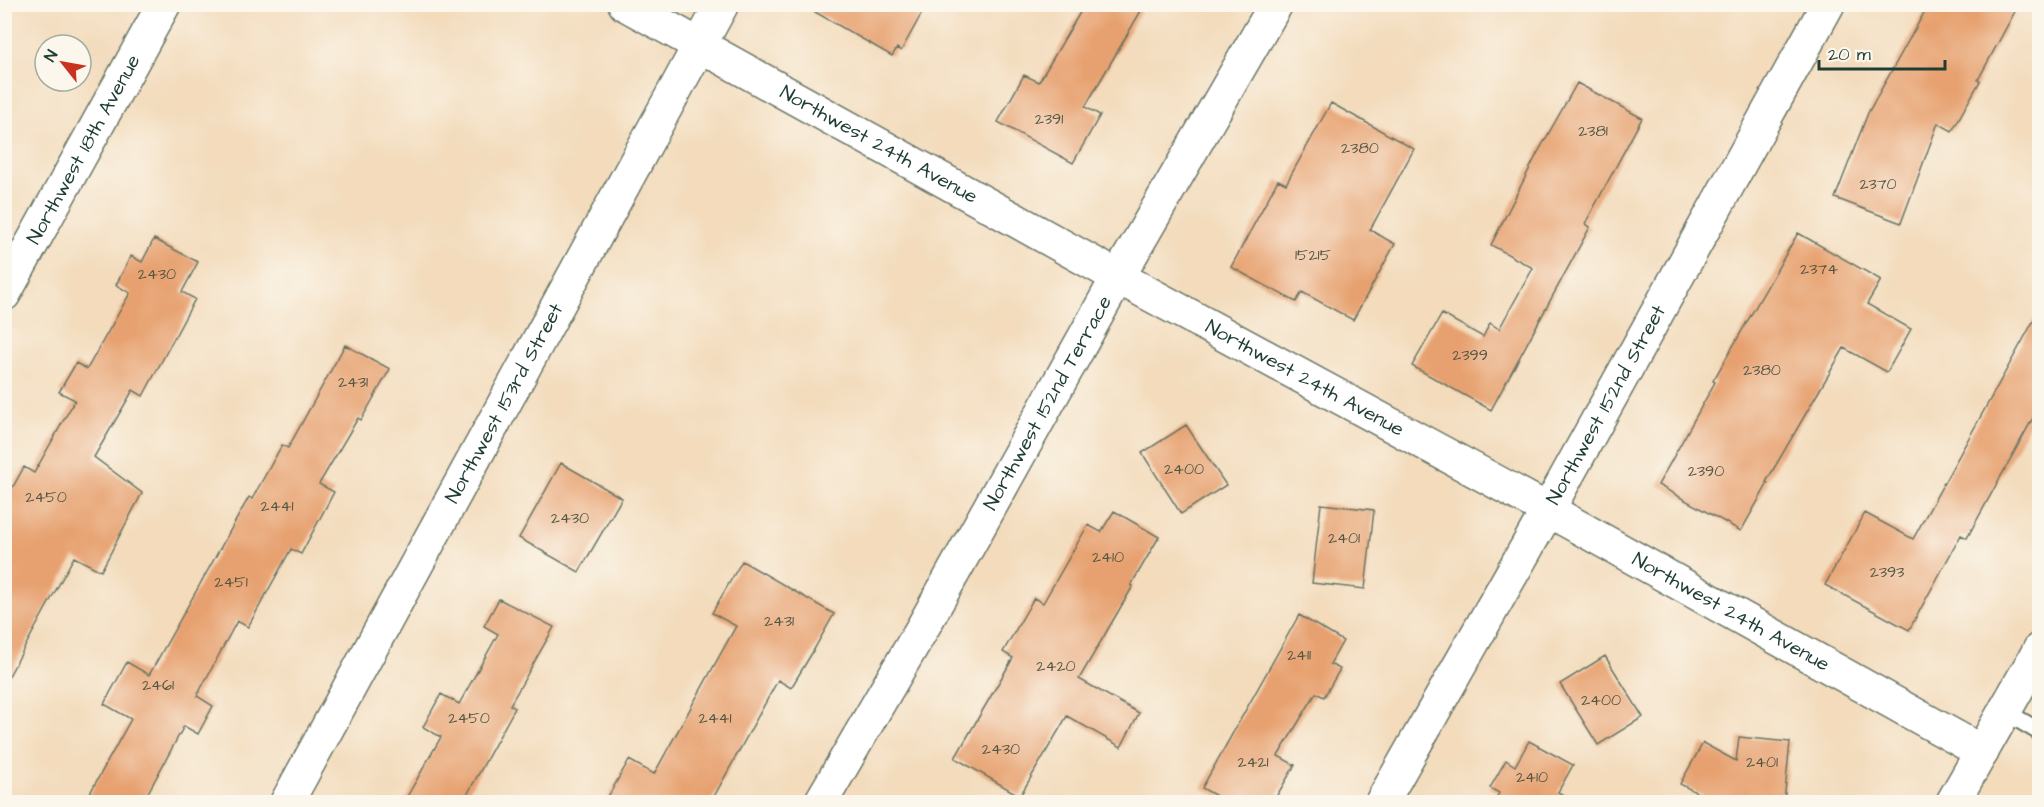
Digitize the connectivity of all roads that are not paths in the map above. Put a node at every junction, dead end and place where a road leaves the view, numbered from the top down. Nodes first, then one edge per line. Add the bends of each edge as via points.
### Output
1 (164, 4) edge
2 (626, 4) edge
3 (722, 4) edge
4 (1276, 4) edge
5 (1828, 4) edge
6 (700, 44) junction
7 (1118, 278) junction
8 (4, 294) edge
9 (1548, 510) junction
10 (2040, 649) edge
11 (2004, 711) junction
12 (2040, 732) edge
13 (1982, 752) junction
14 (286, 802) edge
15 (821, 802) edge
16 (1382, 802) edge
17 (1953, 802) edge

1 - 8 street, Northwest 18th Avenue
2 - 6 street, Northwest 24th Avenue
3 - 6 street, Northwest 153rd Street
4 - 7 street, Northwest 152nd Terrace
5 - 9 street, Northwest 152nd Street
6 - 7 street, Northwest 24th Avenue
6 - 14 street, Northwest 153rd Street
7 - 9 street, Northwest 24th Avenue
7 - 15 street, Northwest 152nd Terrace
9 - 13 street, Northwest 24th Avenue
9 - 16 street, Northwest 152nd Street
10 - 11 street
11 - 12 lane
11 - 13 street
13 - 17 street

